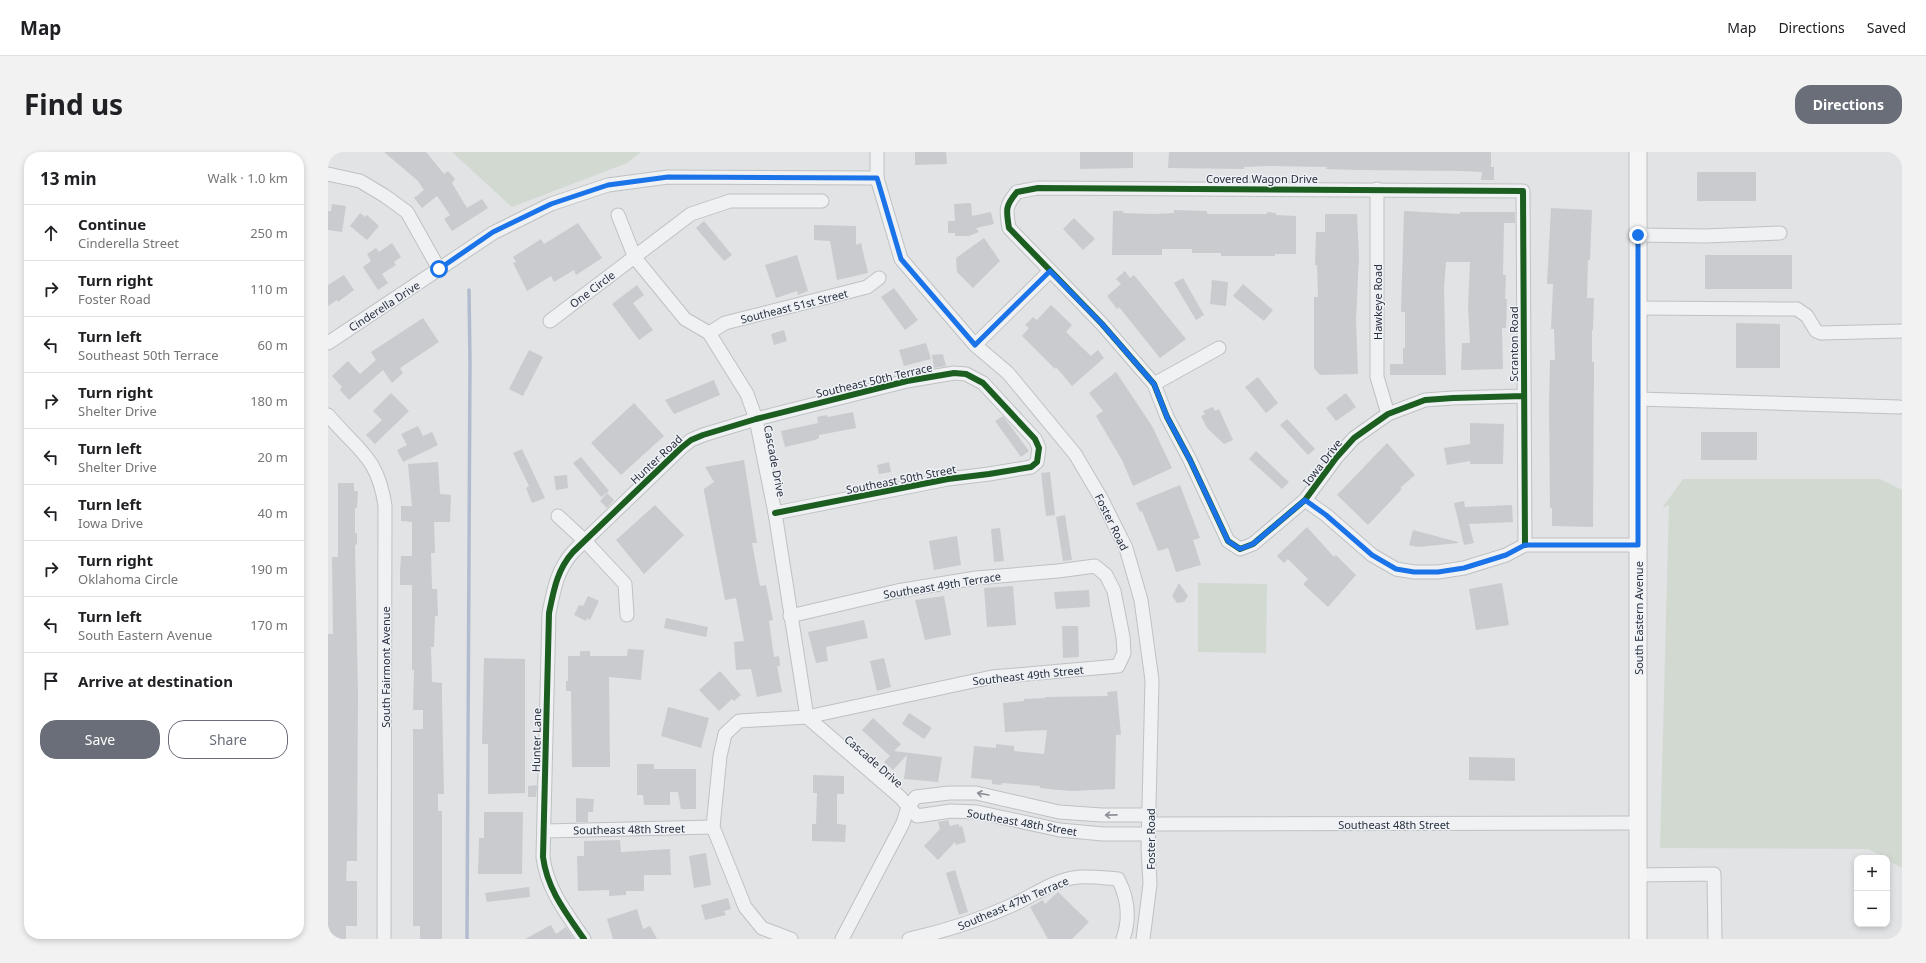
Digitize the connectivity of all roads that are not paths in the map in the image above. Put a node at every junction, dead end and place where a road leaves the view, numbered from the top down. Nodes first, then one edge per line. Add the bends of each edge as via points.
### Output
1 (877, 152) edge
2 (1638, 152) edge
3 (328, 174) edge
4 (877, 178) junction
5 (1377, 189) junction
6 (1522, 191) joint
7 (822, 201) dead end
8 (618, 215) dead end
9 (1780, 233) dead end
10 (1638, 235) junction
11 (635, 258) junction
12 (439, 269) junction
13 (1050, 271) junction
14 (879, 278) dead end
15 (1638, 308) junction
16 (550, 321) dead end
17 (1902, 331) edge
18 (709, 333) junction
19 (328, 343) edge
20 (975, 345) junction
21 (1219, 348) dead end
22 (1154, 384) junction
23 (1524, 396) junction
24 (1638, 399) junction
25 (1899, 406) dead end
26 (1388, 414) junction
27 (328, 415) edge
28 (756, 419) junction
29 (1031, 467) joint
30 (1305, 500) junction
31 (775, 513) junction
32 (558, 516) dead end
33 (585, 541) junction
34 (1525, 545) junction
35 (1638, 545) junction
36 (1095, 566) joint
37 (628, 615) dead end
38 (790, 616) junction
39 (807, 717) junction
40 (908, 807) junction
41 (1638, 823) junction
42 (1150, 824) junction
43 (713, 827) junction
44 (545, 831) junction
45 (1638, 874) junction
46 (384, 939) edge
47 (584, 939) edge
48 (792, 939) edge
49 (842, 939) edge
50 (909, 939) edge
51 (1123, 939) edge
52 (1143, 939) edge
53 (1638, 939) edge
54 (1715, 939) edge

1 - 4 street, Foster Road
2 - 10 main road, South Eastern Avenue
3 - 12 street via 360,182 407,212
4 - 12 street, Cinderella Drive via 668,177 608,185 551,204 493,232
4 - 20 street, Foster Road via 901,259
5 - 6 street, Covered Wagon Drive
5 - 13 street, Covered Wagon Drive via 1038,188 1016,192 1008,203 1006,213 1009,228
5 - 26 street, Hawkeye Road via 1377,377
6 - 23 street, Scranton Road
7 - 11 street, One Circle via 730,201 709,207 690,214
8 - 11 street, Cascade Drive
9 - 10 street
10 - 15 main road, South Eastern Avenue
11 - 16 street, One Circle
11 - 18 street, Cascade Drive via 685,319
12 - 19 street, Cinderella Drive
13 - 20 street
13 - 22 street via 1102,324
14 - 18 street, Southeast 51st Street via 867,287 725,323
15 - 17 street via 1797,309 1807,316 1816,331 1821,333
15 - 24 main road, South Eastern Avenue
18 - 28 street, Cascade Drive via 747,394
20 - 42 street, Foster Road via 1008,373 1075,454 1102,498 1126,548 1141,600 1152,680
21 - 22 street
22 - 30 street, Iowa Drive via 1167,417 1228,541 1240,549 1253,544
23 - 26 street, Iowa Drive via 1425,400
23 - 34 street, Scranton Road
24 - 25 street
24 - 35 main road, South Eastern Avenue
26 - 30 street, Iowa Drive via 1354,438
27 - 46 street, South Fairmont Avenue via 361,448 374,467 382,486 385,506
28 - 29 street, Southeast 50th Terrace via 907,381 954,373 966,374 984,383 1035,439 1039,456
28 - 31 street, Cascade Drive
28 - 33 street, Hunter Road via 703,434 691,440
29 - 31 street, Southeast 50th Street via 948,479
30 - 34 street via 1372,555 1396,569 1438,572 1464,568 1506,555
31 - 38 street, Cascade Drive
32 - 33 street
33 - 37 street via 626,584
33 - 44 street, Hunter Lane via 563,564 549,613
34 - 35 street
35 - 41 main road, South Eastern Avenue
36 - 38 street, Southeast 49th Terrace via 1058,572 976,578 897,591
36 - 39 street, Southeast 49th Street via 1106,575 1114,591 1124,653 1118,666 992,677
38 - 39 street, Cascade Drive
39 - 40 street, Cascade Drive via 900,797
39 - 43 street via 739,721 725,734 720,756
40 - 42 street, Southeast 48th Street via 917,816 951,811 977,812 1060,830 1104,834
42 -> 40 street, Southeast 48th Street via 1102,815 1059,812 976,793 916,797
40 - 49 street via 903,824
41 - 42 street, Southeast 48th Street
41 - 45 main road, South Eastern Avenue
42 - 52 street, Foster Road via 1150,884
43 - 44 street, Southeast 48th Street
43 - 48 street via 745,907 762,928
44 - 47 street, Hunter Lane via 545,871 550,884
45 - 53 main road, South Eastern Avenue
45 - 54 street via 1714,874
50 - 51 street, Southeast 47th Terrace via 976,921 1054,883 1087,876 1118,880 1125,892 1128,914

